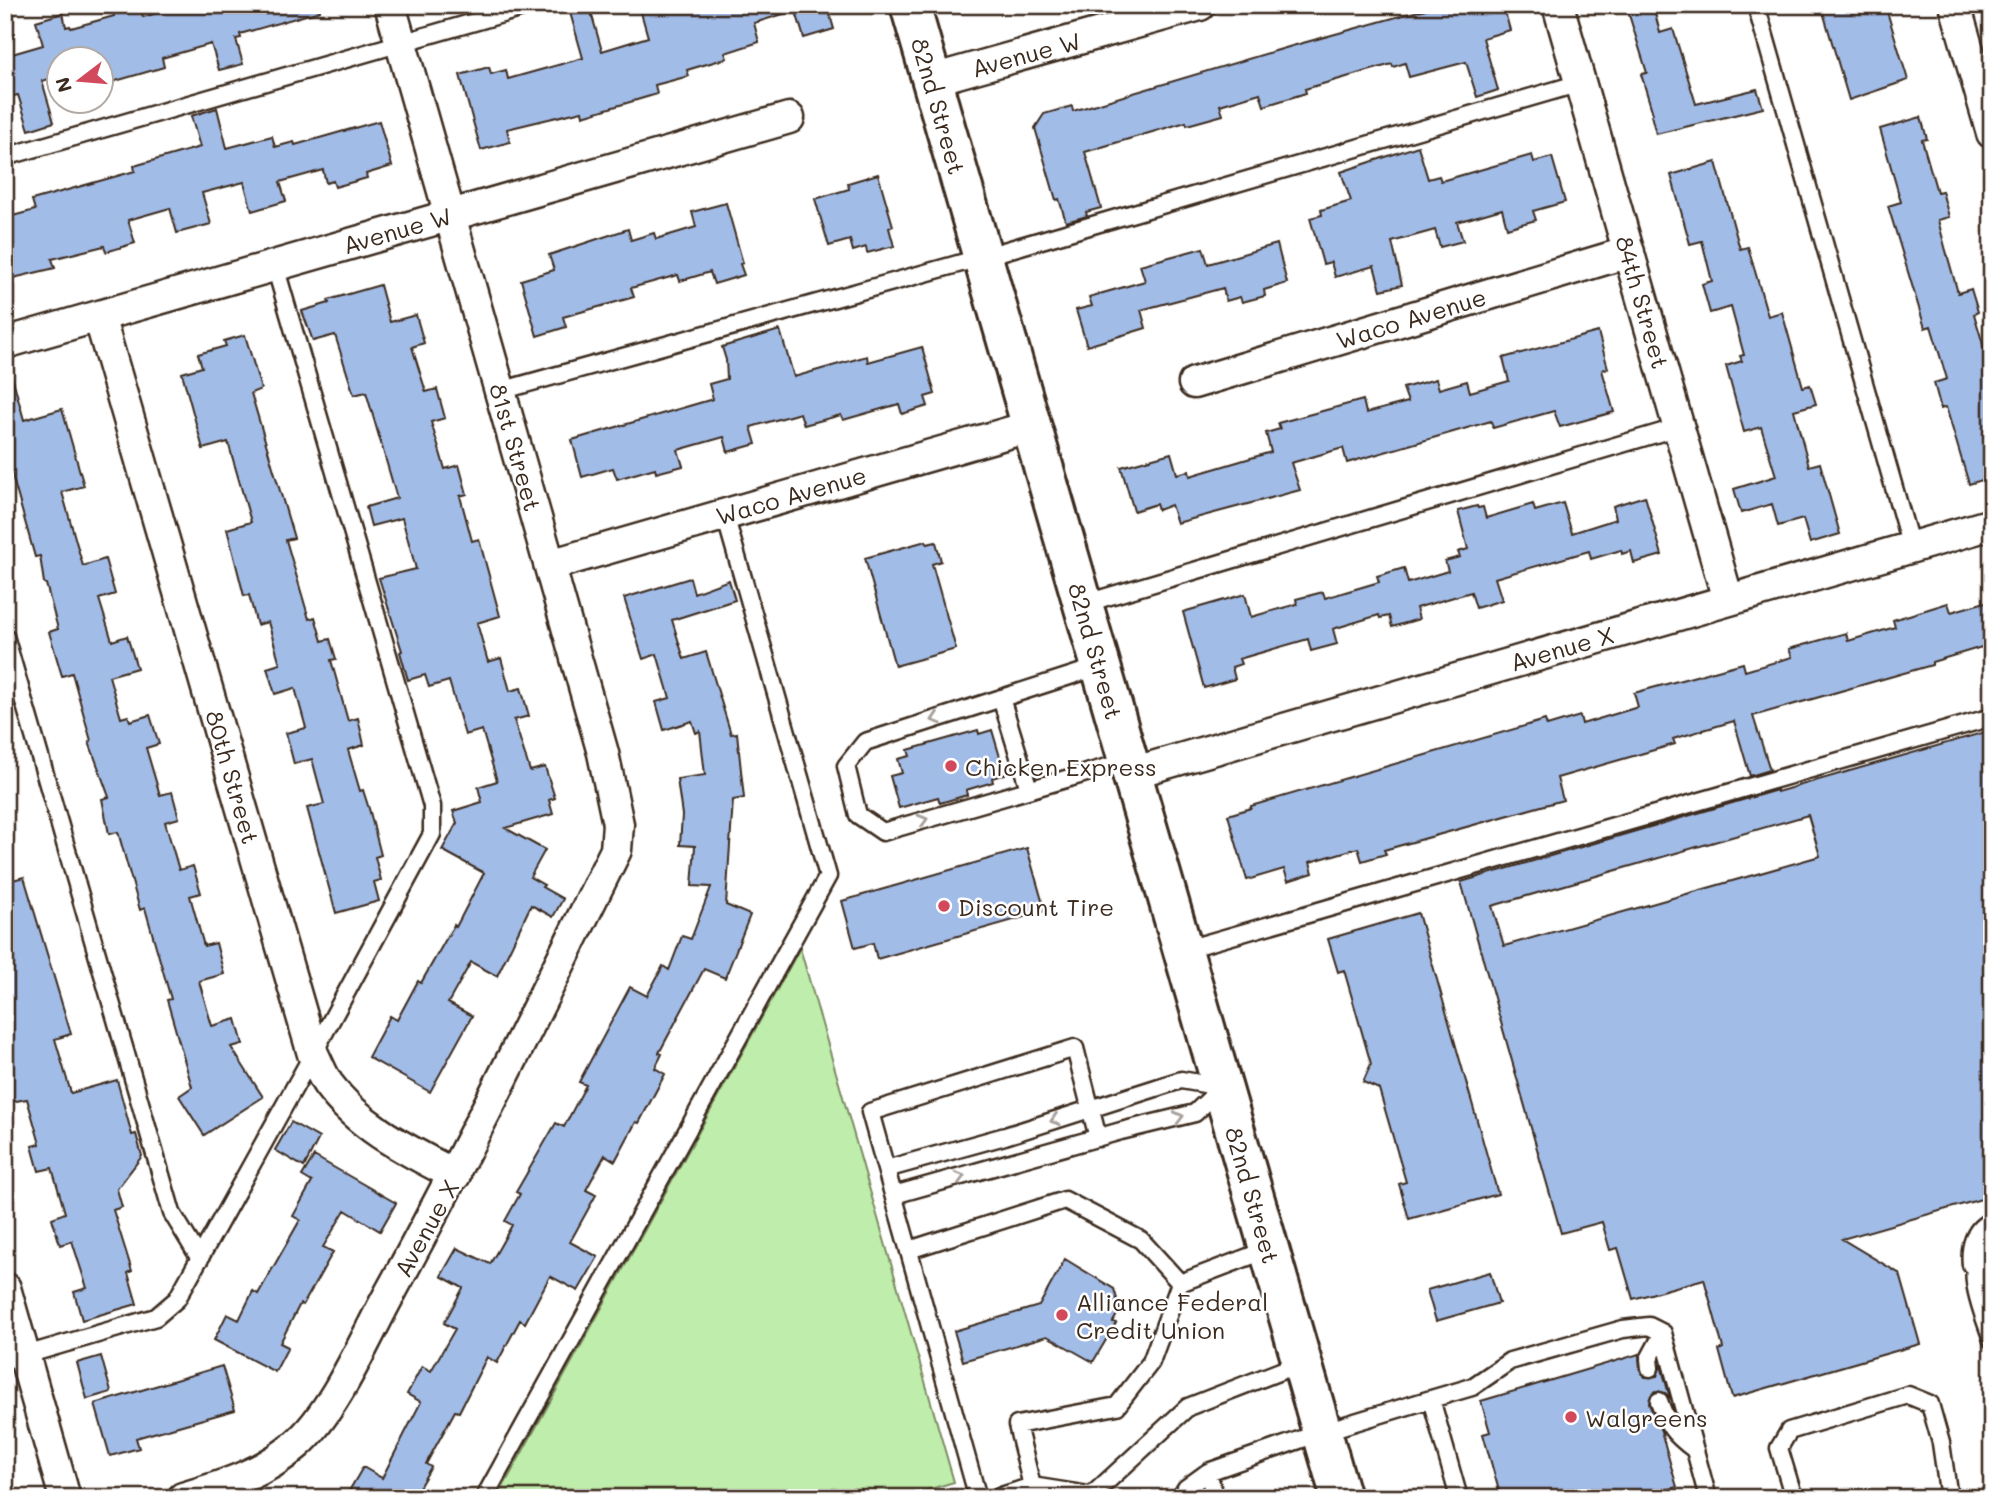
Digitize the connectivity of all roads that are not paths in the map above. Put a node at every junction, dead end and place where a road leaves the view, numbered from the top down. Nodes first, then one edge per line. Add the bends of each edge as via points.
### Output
1 (390, 5) edge
2 (533, 5) edge
3 (910, 5) edge
4 (1200, 5) edge
5 (1558, 5) edge
6 (1756, 5) edge
7 (1955, 5) edge
8 (401, 43) junction
9 (932, 80) junction
10 (1580, 83) junction
11 (789, 118) dead end
12 (1992, 133) edge
13 (5, 157) edge
14 (450, 215) junction
15 (1629, 252) junction
16 (983, 257) junction
17 (275, 265) junction
18 (99, 316) junction
19 (5, 343) edge
20 (1194, 383) dead end
21 (500, 391) junction
22 (1032, 426) junction
23 (1679, 427) junction
24 (725, 515) junction
25 (1992, 524) edge
26 (1912, 547) junction
27 (550, 565) junction
28 (1728, 600) junction
29 (1083, 604) junction
30 (5, 636) edge
31 (1101, 666) junction
32 (1001, 698) junction
33 (1992, 717) edge
34 (1130, 767) junction
35 (1029, 789) junction
36 (597, 889) joint
37 (1182, 950) junction
38 (313, 1054) junction
39 (1222, 1087) junction
40 (1089, 1109) junction
41 (1098, 1138) junction
42 (886, 1169) junction
43 (455, 1175) junction
44 (894, 1195) junction
45 (1992, 1220) edge
46 (1992, 1245) edge
47 (1269, 1249) junction
48 (909, 1250) junction
49 (200, 1259) junction
50 (1972, 1272) junction
51 (1180, 1283) junction
52 (5, 1288) edge
53 (1663, 1333) junction
54 (1992, 1340) edge
55 (15, 1358) edge
56 (1301, 1363) junction
57 (1650, 1368) dead end
58 (1431, 1399) junction
59 (1660, 1401) dead end
60 (1322, 1432) junction
61 (1695, 1450) junction
62 (1208, 1472) junction
63 (1032, 1486) junction
64 (1089, 1497) edge
65 (65, 1498) edge
66 (183, 1498) edge
67 (484, 1498) edge
68 (978, 1498) edge
69 (995, 1498) edge
70 (1180, 1498) edge
71 (1215, 1498) edge
72 (1340, 1498) edge
73 (1459, 1498) edge
74 (1708, 1498) edge
75 (1794, 1498) edge
76 (1949, 1498) edge

1 - 8 street, 81st Street
2 - 8 lane
3 - 9 main road, 82nd Street
4 - 9 street, Avenue W
5 - 10 street, 84th Street
6 - 26 lane
7 - 12 street
8 - 13 lane
8 - 14 street, 81st Street
9 - 16 main road, 82nd Street
10 - 15 street, 84th Street
10 - 16 lane
11 - 14 street, Avenue W
14 - 17 street, Avenue W
14 - 21 street, 81st Street
15 - 20 street, Waco Avenue
15 - 23 street, 84th Street
16 - 21 lane
16 - 22 main road, 82nd Street
17 - 18 street, Avenue W
17 - 38 lane via 432,806 432,834
18 - 19 street, Avenue W
18 - 38 street, 80th Street
21 - 27 street, 81st Street
22 - 24 street, Waco Avenue
22 - 29 main road, 82nd Street
23 - 28 street, 84th Street
23 - 29 lane
24 - 27 street, Waco Avenue
24 - 67 lane via 828,876
25 - 26 street, Avenue X
26 - 28 street, Avenue X
27 - 36 street, 81st Street via 603,753 618,824 616,850
28 - 34 street, Avenue X
29 - 31 main road, 82nd Street
30 - 49 lane via 172,1213
31 - 32 lane
31 - 34 main road, 82nd Street
32 - 35 lane
32 -> 35 lane via 865,741 846,766 858,815 883,832
33 - 37 lane
34 - 35 lane
34 - 37 main road, 82nd Street
36 - 43 street, Avenue X
37 - 39 main road, 82nd Street
38 - 43 street, 80th Street via 326,1082 359,1119
38 - 49 lane
39 - 40 lane via 1181,1080
41 -> 39 lane via 1195,1113
39 - 47 main road, 82nd Street
40 - 41 lane
40 -> 42 lane
40 - 42 lane via 1075,1048 870,1112
44 -> 41 lane
42 - 44 lane
43 - 66 street, Avenue X via 327,1408 298,1443 262,1469
44 - 48 lane
45 - 50 lane via 1976,1234 1969,1251
46 - 50 lane via 1977,1256
47 - 51 lane
47 - 56 main road, 82nd Street
48 - 51 lane via 1065,1200 1140,1240
48 - 68 lane
49 - 55 lane via 177,1299 156,1317
50 - 54 lane
51 - 63 lane via 1152,1362 1117,1406 1017,1425
52 - 55 street
53 - 57 lane via 1648,1359
53 - 58 lane via 1649,1326 1623,1329 1510,1361 1472,1387
53 - 61 lane
55 - 65 street
56 - 60 main road, 82nd Street
56 - 64 lane via 1188,1407
58 - 60 lane
58 - 73 lane
59 - 61 lane via 1668,1426
60 - 62 lane
60 - 72 main road, 82nd Street
61 - 74 lane
62 - 70 lane
62 - 71 lane
63 - 64 lane
63 - 69 lane
75 - 76 lane via 1779,1448 1789,1431 1908,1395 1930,1404

